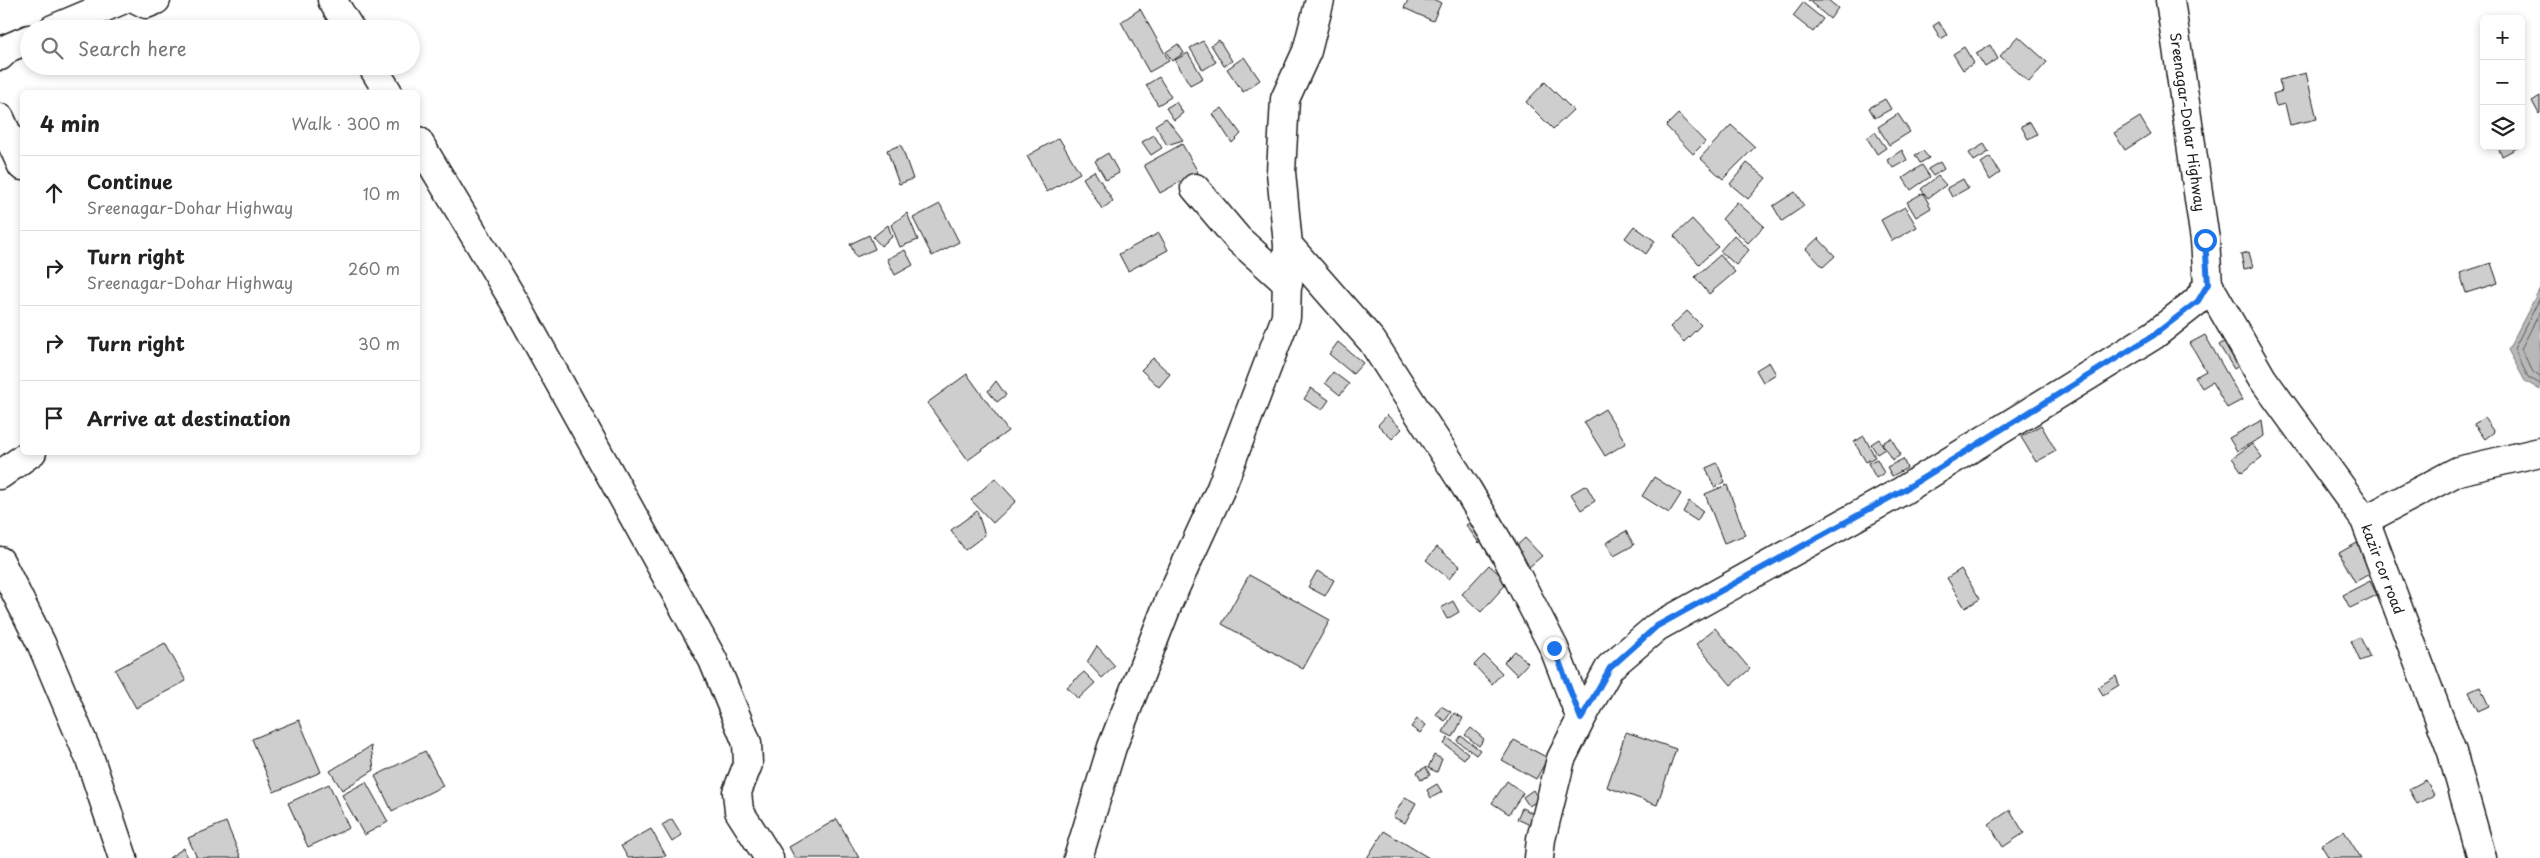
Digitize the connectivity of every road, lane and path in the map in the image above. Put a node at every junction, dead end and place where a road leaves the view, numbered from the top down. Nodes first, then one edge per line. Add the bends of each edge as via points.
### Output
1 (122, 0) edge
2 (138, 0) edge
3 (156, 0) edge
4 (332, 0) edge
5 (1320, 0) edge
6 (2170, 0) edge
7 (74, 20) edge
8 (344, 20) edge
9 (20, 43) edge
10 (0, 56) edge
11 (378, 75) edge
12 (387, 90) edge
13 (0, 118) edge
14 (420, 144) edge
15 (20, 162) edge
16 (1195, 188) dead end
17 (1288, 245) junction
18 (1288, 284) junction
19 (2208, 284) junction
20 (2540, 452) edge
21 (28, 455) edge
22 (0, 475) edge
23 (2365, 520) junction
24 (0, 561) edge
25 (1581, 719) junction
26 (123, 858) edge
27 (769, 858) edge
28 (1078, 858) edge
29 (1539, 858) edge
30 (2482, 858) edge

1 - 7 street
2 - 3 street via 146,4
4 - 8 street
5 - 17 street via 1308,51 1285,99 1280,172
6 - 19 street, Sreenagar-Dohar Highway via 2205,240
9 - 10 street
11 - 12 street
13 - 15 street
14 - 27 street via 517,306 713,660 747,743 748,764 737,792 739,811
16 - 18 street via 1238,238
17 - 18 street
17 - 25 street via 1372,341 1467,489 1506,555 1554,648
18 - 28 street via 1286,317 1221,488 1169,601 1112,747
19 - 23 street, kazir cor road via 2262,378
19 - 25 street via 2198,301 2154,335 1902,491 1657,626 1610,668
20 - 23 street via 2458,471
21 - 22 street
23 - 30 street, kazir cor road via 2452,752
24 - 26 street via 41,643 90,759
25 - 29 street via 1561,759

